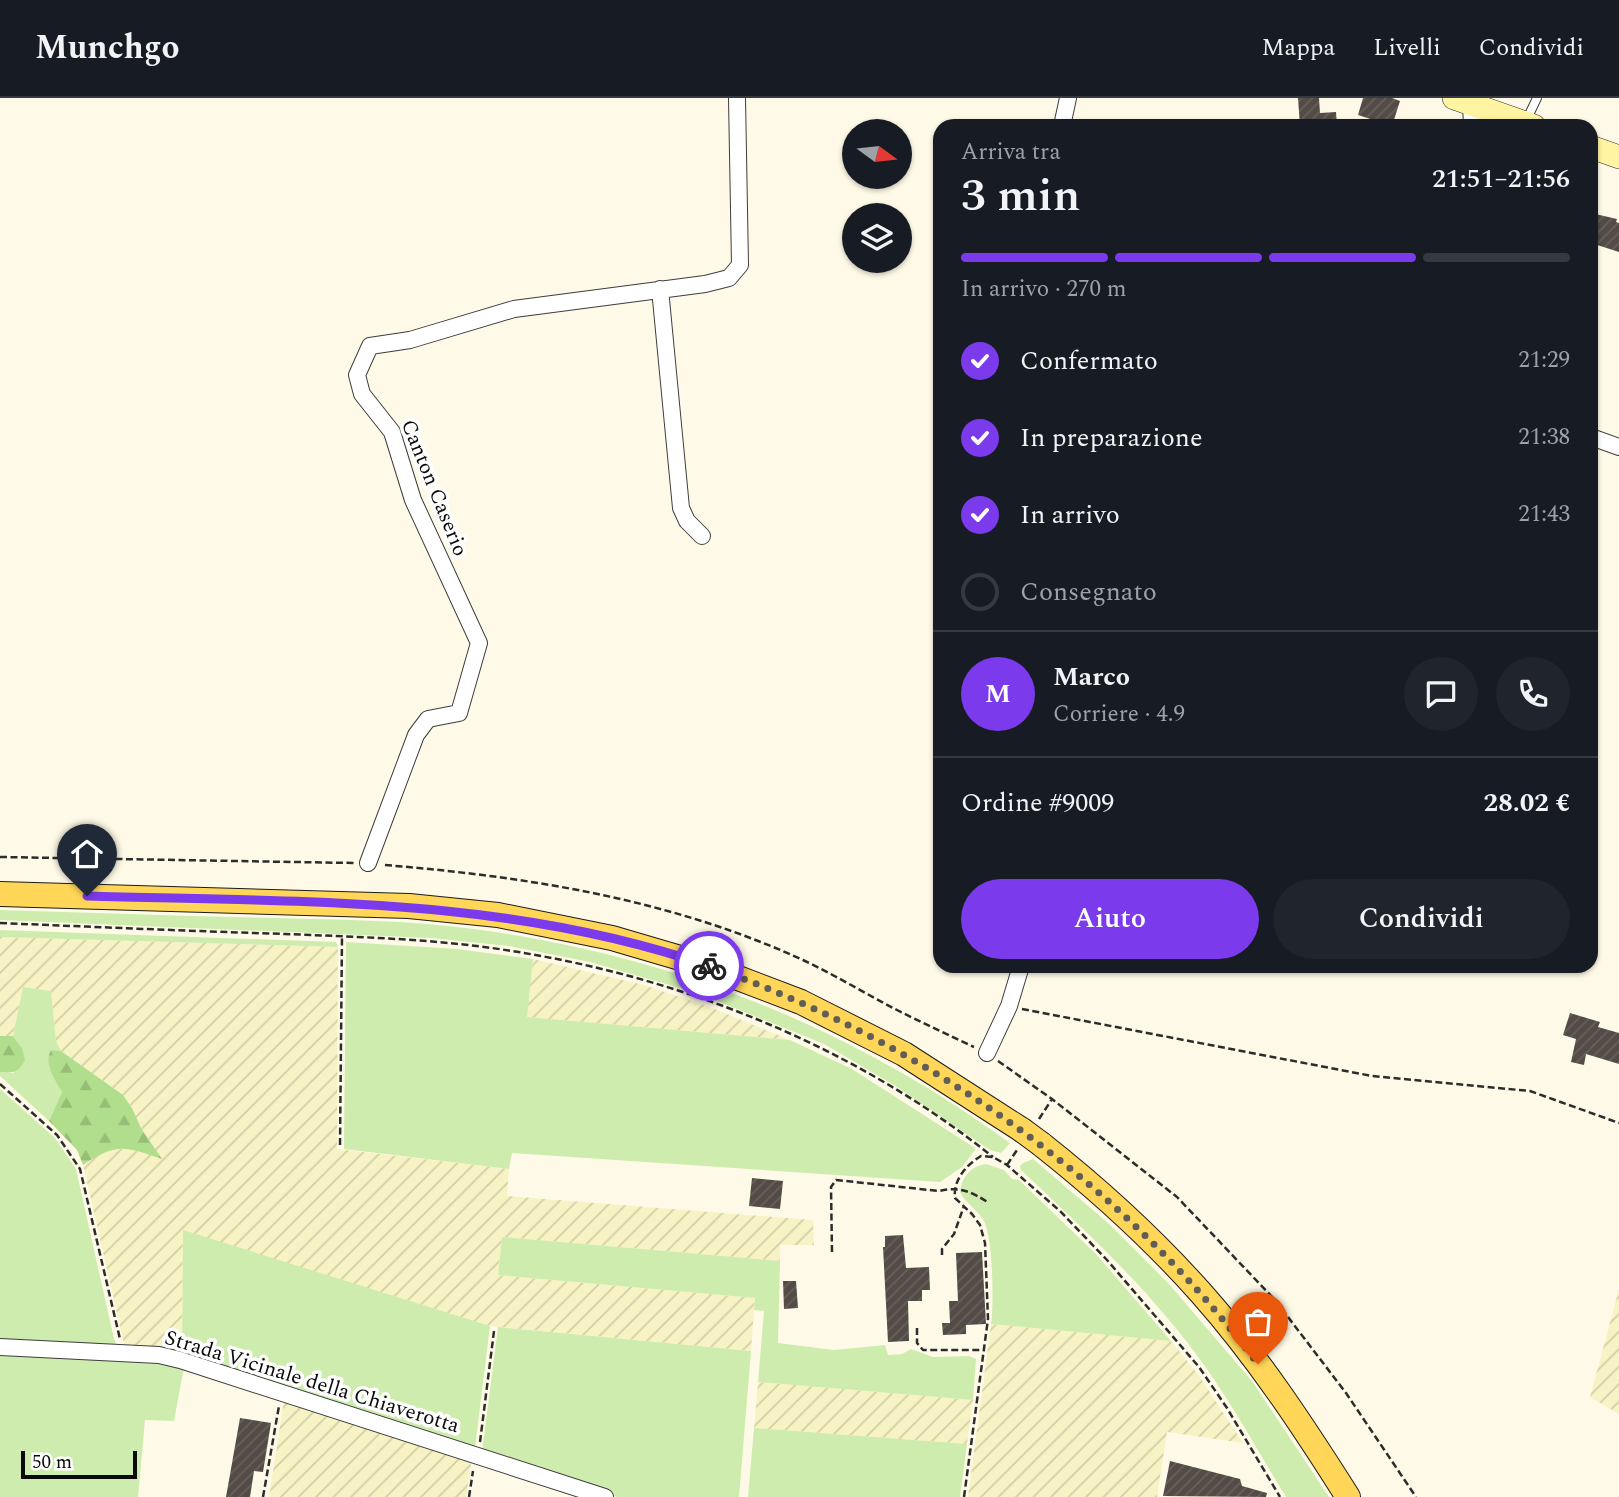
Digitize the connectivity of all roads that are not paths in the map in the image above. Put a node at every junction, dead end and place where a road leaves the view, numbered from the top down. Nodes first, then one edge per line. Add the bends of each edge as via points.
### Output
1 (737, 98) edge
2 (1068, 98) edge
3 (1537, 98) edge
4 (1466, 109) edge
5 (1064, 119) edge
6 (1508, 119) edge
7 (1531, 119) edge
8 (1598, 150) edge
9 (1619, 157) edge
10 (660, 289) junction
11 (1598, 440) edge
12 (1619, 447) edge
13 (702, 536) dead end
14 (368, 863) dead end
15 (0, 894) edge
16 (1019, 973) edge
17 (987, 1053) road end
18 (0, 1347) edge
19 (605, 1497) edge
20 (1348, 1497) edge

1 - 10 street, Canton Caserio via 740,265 729,278
2 - 5 street
3 - 7 lane
4 - 6 street
8 - 9 street
10 - 13 street via 681,508
10 - 14 street, Canton Caserio via 514,309 410,340 370,346 363,358 356,374 362,394 393,432 412,500 479,643 459,713 428,719 416,735
11 - 12 street
15 - 20 main road via 409,906 498,915 612,938 704,965 801,1002 904,1054 1031,1137 1102,1194 1201,1294 1283,1397
16 - 17 street
18 - 19 street, Strada Vicinale della Chiaverotta via 123,1352 180,1360

